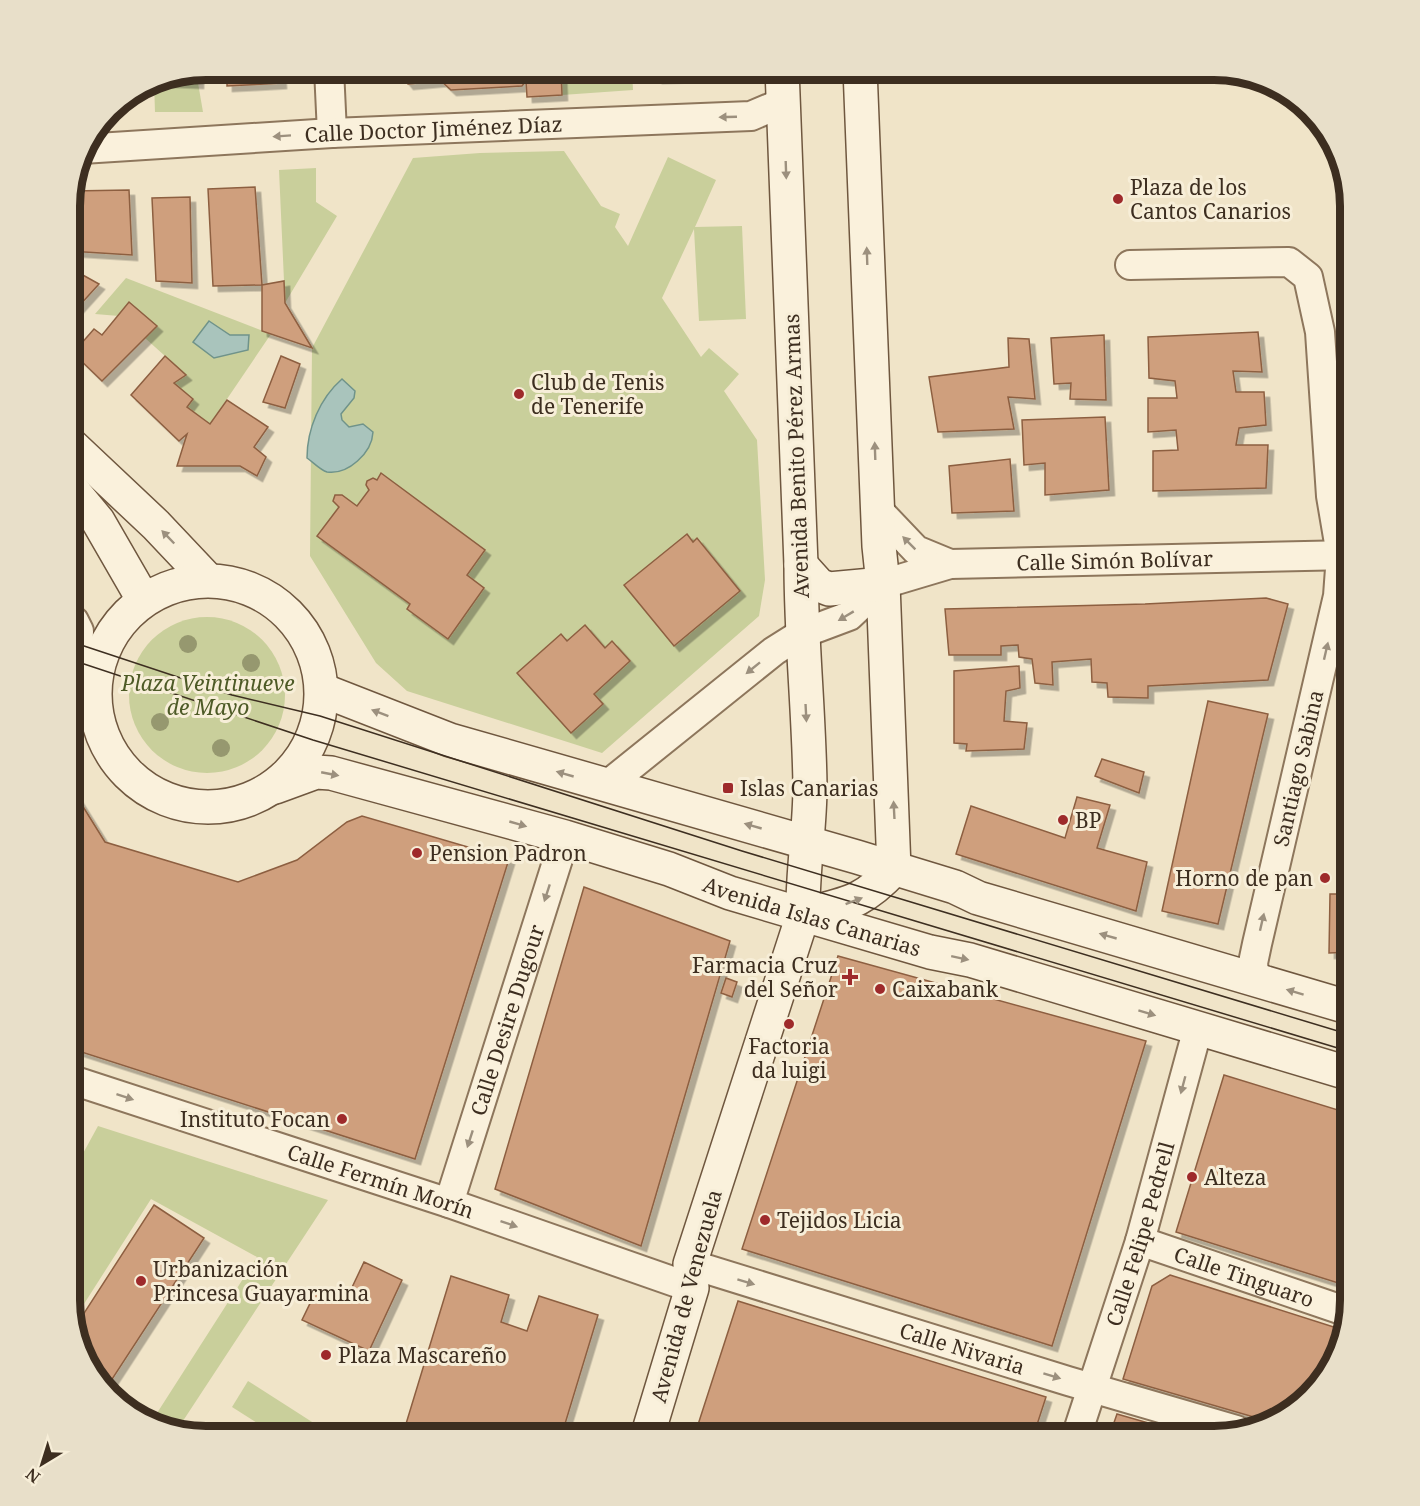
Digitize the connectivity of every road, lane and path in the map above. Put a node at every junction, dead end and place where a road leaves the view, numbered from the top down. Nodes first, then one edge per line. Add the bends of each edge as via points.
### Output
1 (330, 80) edge
2 (783, 80) edge
3 (860, 80) edge
4 (784, 102) junction
5 (332, 133) junction
6 (93, 148) edge
7 (1130, 265) dead end
8 (80, 453) edge
9 (80, 499) edge
10 (877, 509) junction
11 (1340, 534) edge
12 (1340, 555) edge
13 (950, 564) junction
14 (801, 565) junction
15 (208, 580) junction
16 (883, 584) junction
17 (1340, 586) edge
18 (143, 599) junction
19 (801, 634) junction
20 (80, 671) edge
21 (322, 690) junction
22 (86, 701) edge
23 (606, 786) junction
24 (274, 787) junction
25 (565, 837) junction
26 (809, 843) junction
27 (894, 869) junction
28 (803, 915) junction
29 (1255, 980) junction
30 (1340, 1005) edge
31 (1198, 1028) junction
32 (1340, 1071) edge
33 (80, 1082) edge
34 (449, 1203) junction
35 (1140, 1241) junction
36 (691, 1276) junction
37 (1340, 1309) edge
38 (1091, 1388) junction
39 (650, 1426) edge
40 (1079, 1426) edge
41 (1222, 1426) edge

1 - 5 street
2 - 4 main road, Avenida Benito Pérez Armas
10 -> 3 main road
4 -> 5 street, Calle Doctor Jiménez Díaz via 751,116
4 -> 14 main road, Avenida Benito Pérez Armas
5 -> 6 street, Calle Doctor Jiménez Díaz
7 - 11 street, Santiago Sabina via 1289,262 1308,277 1320,332 1332,507
15 -> 8 main road
9 - 18 main road via 98,521
13 -> 10 street via 916,550
10 - 16 main road
12 - 13 street, Calle Simón Bolívar
13 - 16 street, Calle Simón Bolívar
14 - 16 main road via 819,585 829,589
14 - 19 main road, Avenida Benito Pérez Armas
15 - 18 main road via 174,585
15 - 21 main road via 243,586 274,602 298,625 315,656
16 -> 19 street via 849,616
27 -> 16 main road
29 -> 17 street, Santiago Sabina via 1257,944
18 - 22 main road via 118,622 101,652
19 -> 23 street via 774,651
19 -> 26 main road, Avenida Benito Pérez Armas via 810,785
20 - 22 street
23 -> 21 main road via 450,740
21 - 24 main road via 313,740 297,766
22 - 24 main road via 107,748 131,779 164,799 201,808 240,804
26 -> 23 main road
24 -> 25 main road, Avenida Islas Canarias via 316,772 331,773
25 - 28 main road, Avenida Islas Canarias
25 -> 34 street, Calle Desire Dugour
26 - 27 main road
26 - 28 main road, Avenida de Venezuela via 802,888
28 -> 27 main road via 856,902 874,891
29 -> 27 main road via 978,898
28 -> 31 main road, Avenida Islas Canarias
28 - 36 main road, Avenida de Venezuela
30 -> 29 main road
31 - 32 main road, Avenida Islas Canarias
31 -> 35 street, Calle Felipe Pedrell
33 -> 34 street, Calle Fermín Morín
34 -> 36 street, Calle Fermín Morín
35 - 37 street, Calle Tinguaro
35 - 38 street, Calle Felipe Pedrell
36 -> 38 street, Calle Nivaria
36 - 39 main road, Avenida de Venezuela
38 - 40 street, Calle Felipe Pedrell
38 - 41 street, Calle Nivaria

